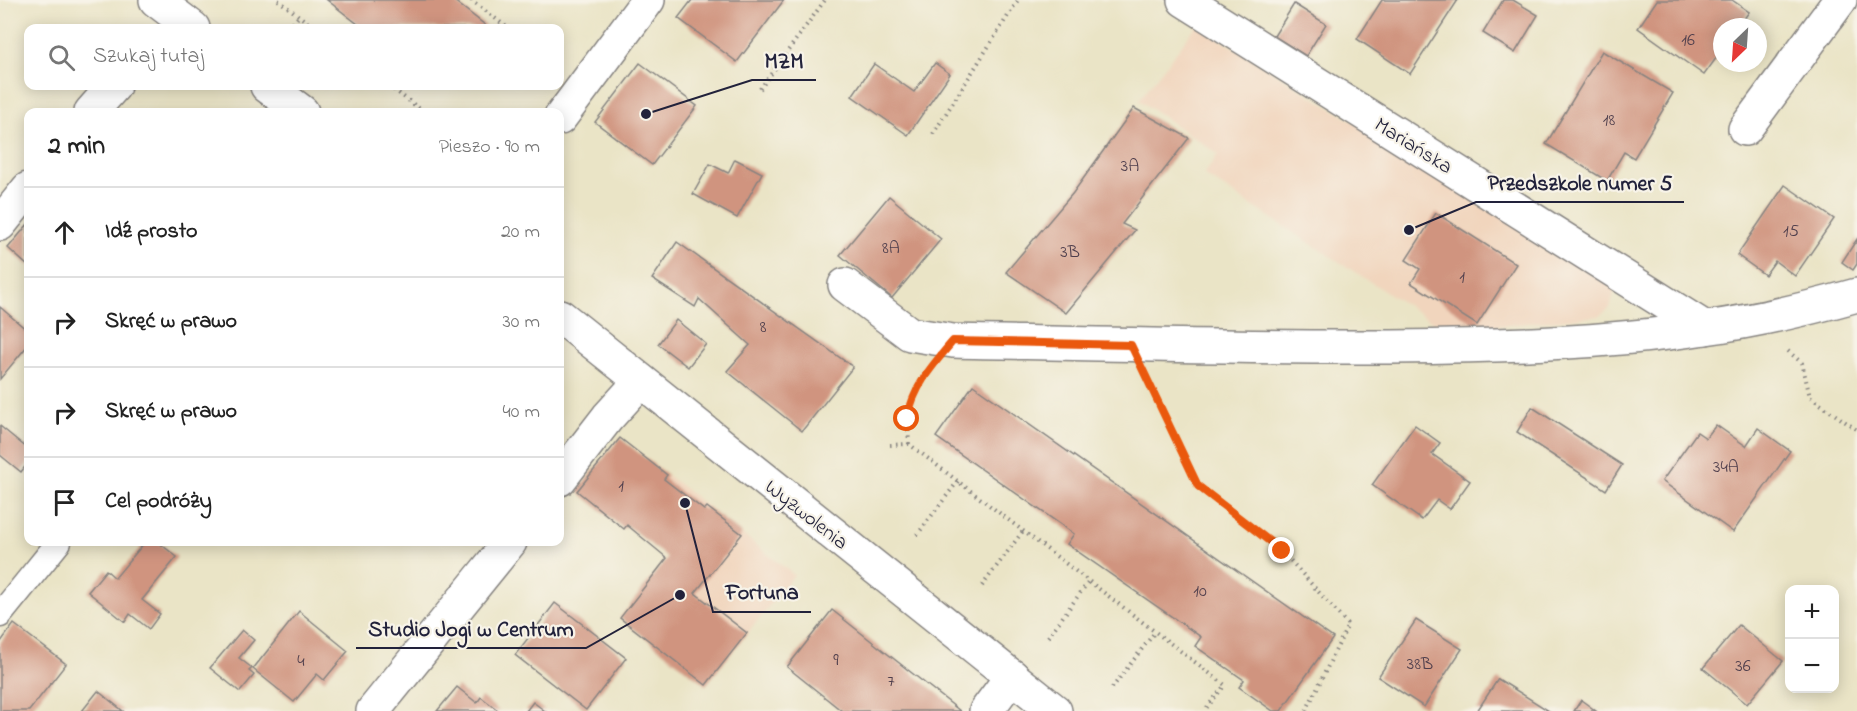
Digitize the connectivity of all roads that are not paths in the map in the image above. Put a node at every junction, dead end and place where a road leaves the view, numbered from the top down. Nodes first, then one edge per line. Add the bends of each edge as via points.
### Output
1 (648, 0) edge
2 (1185, 0) edge
3 (1840, 0) edge
4 (111, 90) edge
5 (272, 90) edge
6 (95, 108) edge
7 (297, 108) edge
8 (564, 113) edge
9 (1745, 129) dead end
10 (24, 194) edge
11 (0, 224) edge
12 (845, 285) dead end
13 (1857, 295) edge
14 (564, 319) edge
15 (1705, 328) junction
16 (641, 381) junction
17 (564, 474) edge
18 (56, 546) edge
19 (507, 546) edge
20 (0, 615) edge
21 (1012, 676) junction
22 (373, 711) edge
23 (986, 711) edge
24 (1055, 711) edge

1 - 8 street
2 - 15 street, Mariańska
3 - 9 street
4 - 6 street
5 - 7 street
10 - 11 street
12 - 15 street via 910,334 953,341 1286,348 1472,346 1602,339
13 - 15 street
14 - 16 street, Wyzwolenia
16 - 17 street
16 - 21 street, Wyzwolenia
18 - 20 lane
19 - 22 street
21 - 23 street
21 - 24 street, Wyzwolenia

